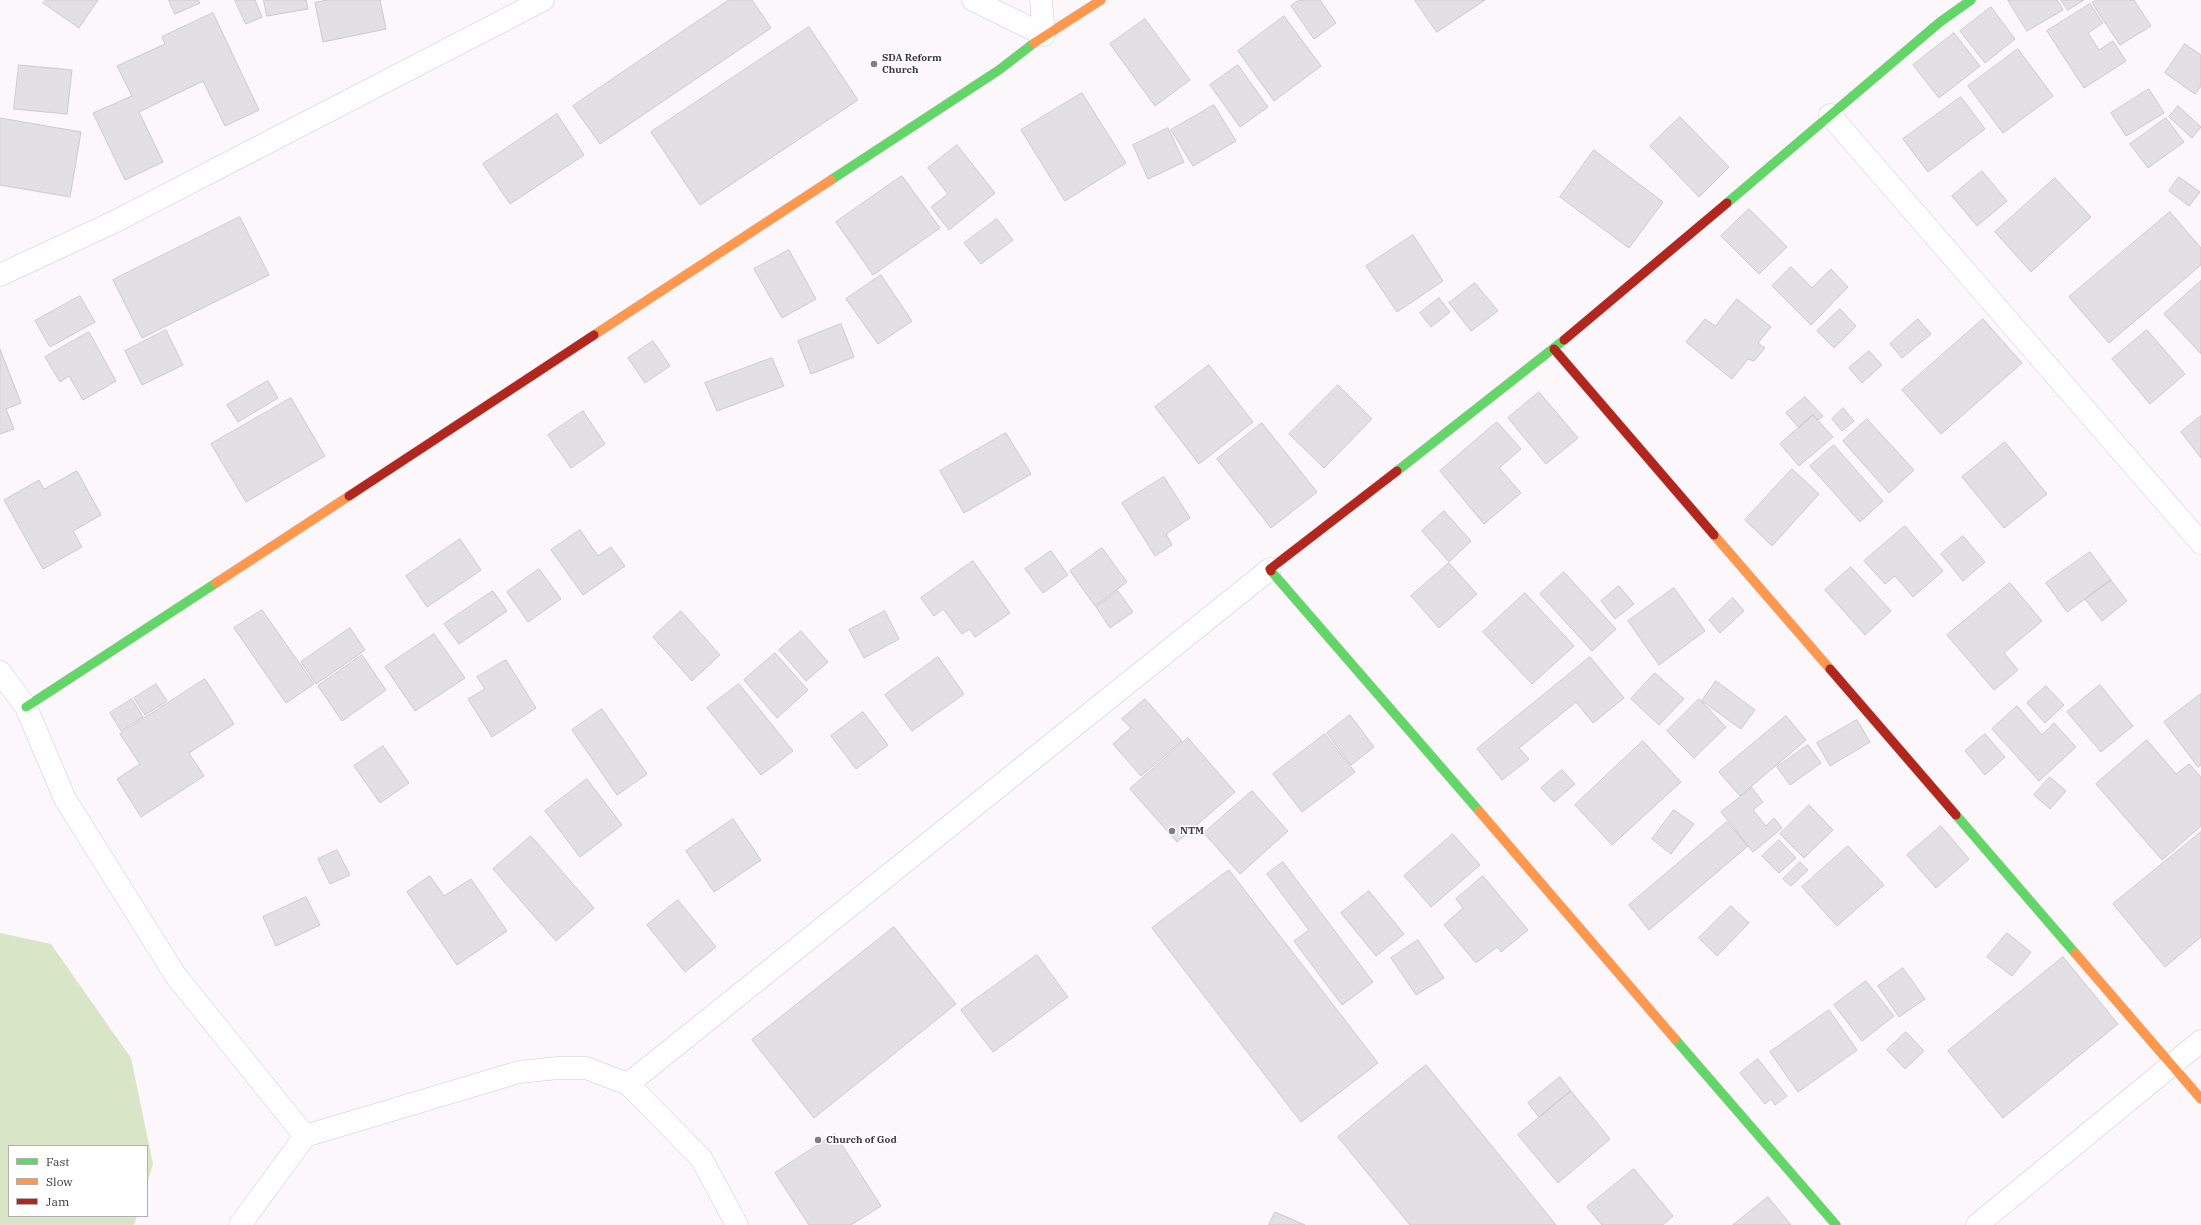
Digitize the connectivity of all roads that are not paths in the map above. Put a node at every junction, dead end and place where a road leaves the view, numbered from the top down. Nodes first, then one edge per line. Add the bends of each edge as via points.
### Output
1 (544, 0) edge
2 (973, 0) edge
3 (1041, 0) edge
4 (1101, 0) edge
5 (1971, 0) edge
6 (1044, 35) junction
7 (1830, 115) junction
8 (0, 275) edge
9 (1554, 349) junction
10 (2201, 543) edge
11 (1270, 570) junction
12 (0, 672) edge
13 (26, 707) junction
14 (2201, 1040) edge
15 (2172, 1064) junction
16 (628, 1084) junction
17 (2201, 1099) edge
18 (305, 1136) junction
19 (240, 1225) edge
20 (736, 1225) edge
21 (1836, 1225) edge
22 (1977, 1225) edge

1 - 8 street via 114,222
2 - 6 street
3 - 6 street
4 - 6 street
5 - 7 street via 1940,22
6 - 13 street via 999,70
7 - 9 street
7 - 10 street
9 - 11 street
9 - 15 street
11 - 16 street
11 - 21 street
12 - 13 street
13 - 18 street via 65,799 176,976
14 - 15 street
15 - 17 street
15 - 22 street
16 - 18 street via 586,1068 519,1072
16 - 20 street via 701,1158
18 - 19 street

